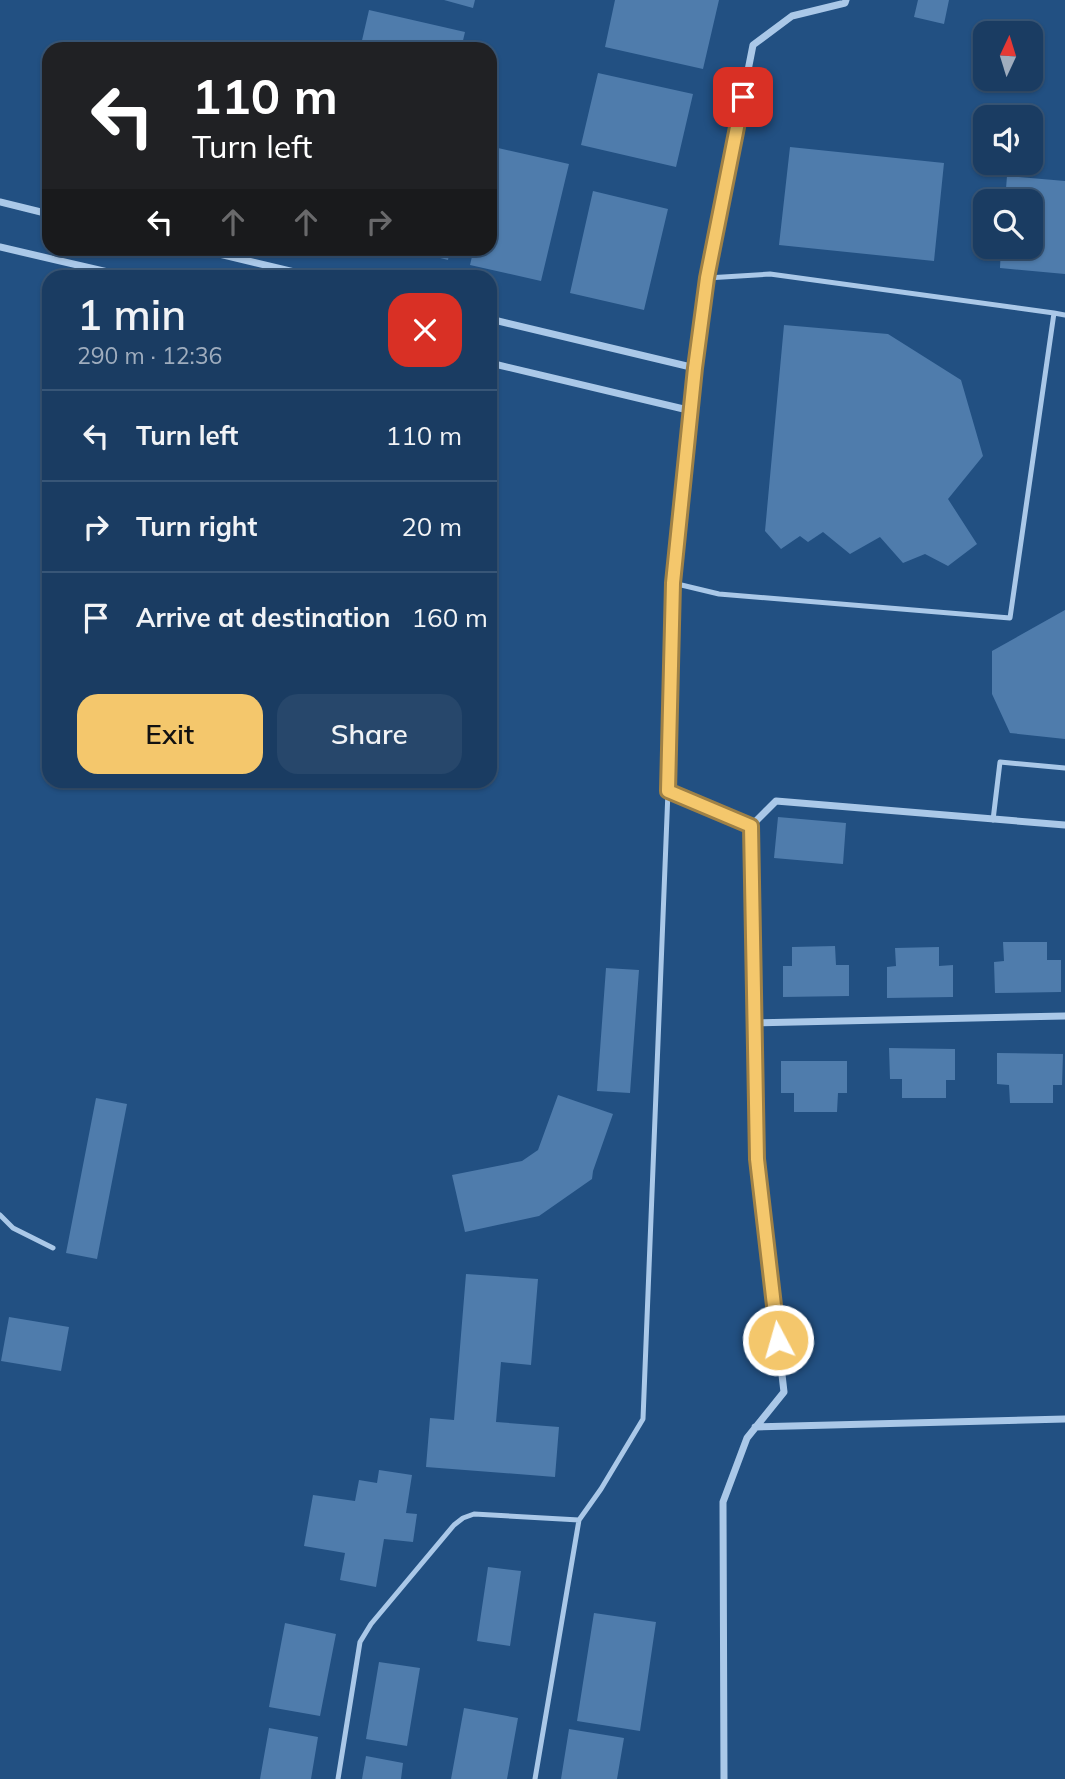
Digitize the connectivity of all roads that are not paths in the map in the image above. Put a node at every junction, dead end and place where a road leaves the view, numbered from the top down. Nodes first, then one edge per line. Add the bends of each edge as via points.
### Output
1 (846, 0) edge
2 (0, 202) edge
3 (42, 212) edge
4 (0, 247) edge
5 (227, 256) edge
6 (99, 270) edge
7 (286, 270) edge
8 (707, 278) junction
9 (1054, 313) junction
10 (1065, 315) edge
11 (497, 321) edge
12 (497, 365) edge
13 (695, 368) junction
14 (692, 411) junction
15 (673, 583) junction
16 (1065, 768) edge
17 (668, 791) junction
18 (993, 820) junction
19 (1065, 825) edge
20 (751, 826) junction
21 (1065, 1016) edge
22 (755, 1023) junction
23 (0, 1215) edge
24 (53, 1248) dead end
25 (1065, 1419) edge
26 (755, 1427) junction
27 (579, 1520) junction
28 (338, 1779) edge
29 (535, 1779) edge
30 (724, 1779) edge

1 - 8 street via 792,16 753,45
2 - 3 street
4 - 6 street
5 - 7 street
8 - 9 lane via 770,274
8 - 13 street
9 - 10 lane
9 - 15 lane via 1010,618 719,594
11 - 13 street
12 - 14 street
13 - 14 street
14 - 15 street
15 - 17 street
16 - 18 lane via 1000,762
17 - 20 street
17 - 27 lane via 643,1419
18 - 19 street
18 - 20 street via 776,801
20 - 22 street
21 - 22 street
22 - 26 street via 757,1159 784,1392
23 - 24 lane via 13,1228
25 - 26 street
26 - 30 street via 723,1502
27 - 28 lane via 474,1514 454,1525 360,1642
27 - 29 lane

